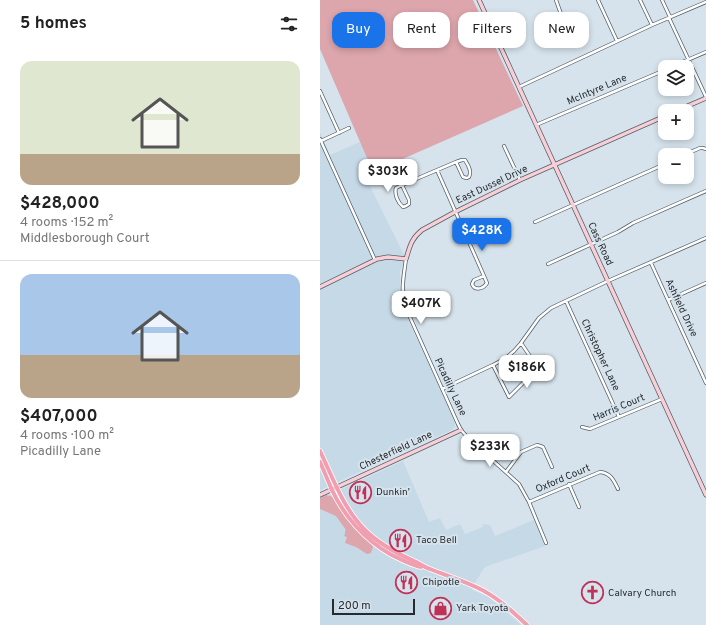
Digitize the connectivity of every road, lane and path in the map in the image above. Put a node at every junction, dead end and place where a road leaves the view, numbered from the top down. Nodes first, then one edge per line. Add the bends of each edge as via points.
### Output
1 (479, 0) edge
2 (556, 0) edge
3 (598, 0) edge
4 (640, 0) edge
5 (662, 0) edge
6 (706, 2) edge
7 (560, 12) edge
8 (669, 17) junction
9 (652, 25) junction
10 (617, 41) junction
11 (706, 52) edge
12 (688, 59) junction
13 (658, 73) edge
14 (518, 87) junction
15 (320, 91) edge
16 (706, 98) edge
17 (692, 104) edge
18 (658, 119) edge
19 (536, 126) junction
20 (349, 128) dead end
21 (340, 133) junction
22 (320, 140) edge
23 (504, 146) dead end
24 (706, 149) edge
25 (694, 151) edge
26 (456, 162) junction
27 (554, 165) junction
28 (658, 167) edge
29 (437, 170) junction
30 (520, 180) junction
31 (402, 185) junction
32 (706, 190) edge
33 (573, 204) junction
34 (455, 212) junction
35 (534, 222) dead end
36 (706, 238) edge
37 (591, 244) junction
38 (406, 259) junction
39 (375, 260) junction
40 (651, 263) junction
41 (548, 264) dead end
42 (484, 276) junction
43 (608, 281) junction
44 (706, 283) edge
45 (320, 287) edge
46 (668, 300) junction
47 (566, 301) junction
48 (521, 343) junction
49 (493, 365) junction
50 (706, 383) edge
51 (442, 389) junction
52 (662, 399) junction
53 (619, 417) junction
54 (582, 427) dead end
55 (462, 430) junction
56 (320, 451) edge
57 (320, 462) edge
58 (552, 467) dead end
59 (506, 472) junction
60 (569, 484) junction
61 (337, 487) junction
62 (332, 489) junction
63 (618, 489) dead end
64 (320, 495) edge
65 (706, 495) edge
66 (529, 502) junction
67 (579, 507) dead end
68 (546, 543) dead end
69 (424, 567) junction
70 (527, 625) edge

1 - 14 street, Cass Road
2 - 7 street
3 - 10 street
4 - 9 street
5 - 8 street
6 - 8 street
8 - 9 street
8 - 12 street
9 - 10 street
10 - 14 street
11 - 12 street
12 - 16 street
13 - 19 street, McIntyre Lane
14 - 19 street, Cass Road
15 - 21 street
16 - 17 street
18 - 27 street, East Dussel Drive
19 - 27 street, Cass Road
20 - 21 street
21 - 22 street
22 - 39 street
23 - 30 street
24 - 25 street
26 - 26 street via 464,160 470,172 469,177 463,177
26 - 29 street
27 - 30 street, East Dussel Drive
27 - 33 street, Cass Road
28 - 33 street
29 - 31 street
29 - 34 street
30 - 34 street, East Dussel Drive
31 - 31 street via 396,188 395,192 400,205 404,206 409,204 409,200
32 - 37 street
33 - 35 street
33 - 37 street, Cass Road
34 - 38 street, East Dussel Drive via 417,234
34 - 42 street
36 - 40 street
37 - 41 street
37 - 43 street, Cass Road
38 - 39 street via 388,257
38 - 51 street, Picadilly Lane via 402,290 404,304
39 - 45 street
40 - 43 street
40 - 46 street, Ashfield Drive
42 - 42 street via 474,280 473,287 476,289 485,286 487,283
43 - 47 street
43 - 52 street, Cass Road
44 - 46 street
46 - 50 street, Ashfield Drive
47 - 48 street via 544,313
47 - 53 street, Christopher Lane
48 - 49 street via 510,355
48 - 49 street via 538,368 538,374 525,381 509,397
49 - 51 street
51 - 55 street, Picadilly Lane
52 - 53 street, Harris Court
52 - 65 street, Cass Road
53 - 54 street, Harris Court via 590,429
55 - 59 street, Picadilly Lane
55 - 61 street, Chesterfield Lane
56 - 61 main road
57 - 62 main road
58 - 59 street via 543,447 537,445 521,452
59 - 66 street, Picadilly Lane via 519,484
60 - 63 street, Oxford Court via 604,472 610,475
60 - 66 street, Oxford Court
60 - 67 street
61 - 62 street, Chesterfield Lane
61 - 69 main road via 348,509 368,533 386,547
62 - 64 street, Chesterfield Lane
62 - 69 main road via 340,506 367,538 386,552 416,566
66 - 68 street, Picadilly Lane
69 - 70 main road via 490,594

